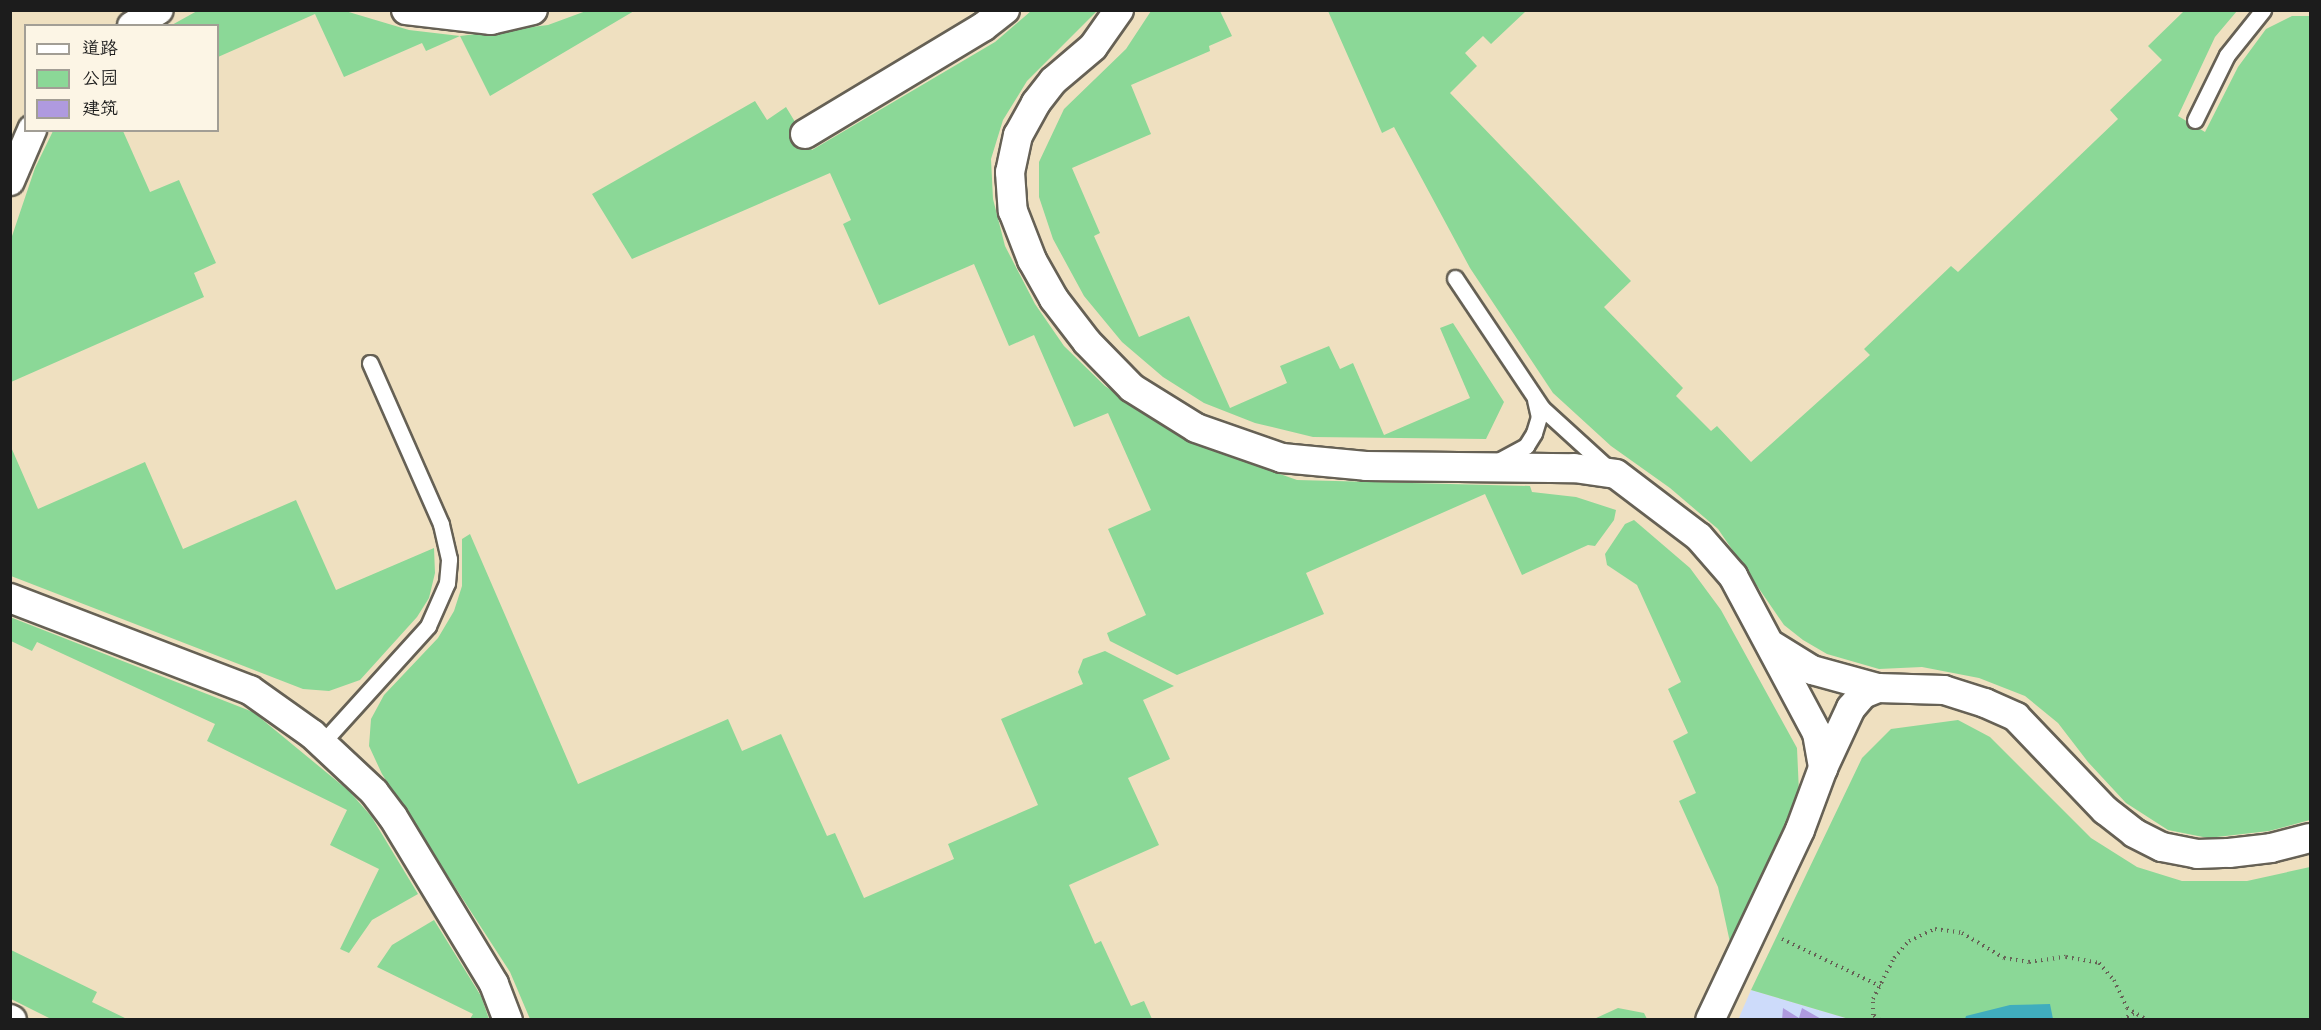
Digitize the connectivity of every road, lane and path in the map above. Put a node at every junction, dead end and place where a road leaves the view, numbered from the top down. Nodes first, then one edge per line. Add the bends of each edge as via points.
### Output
1 (159, 10) edge
2 (406, 10) edge
3 (533, 10) edge
4 (1005, 10) edge
5 (1119, 10) edge
6 (2263, 10) edge
7 (135, 24) edge
8 (2195, 120) dead end
9 (31, 132) edge
10 (805, 134) dead end
11 (10, 181) edge
12 (1455, 278) dead end
13 (370, 363) dead end
14 (1534, 398) junction
15 (1485, 466) junction
16 (1616, 474) junction
17 (10, 598) edge
18 (1772, 646) junction
19 (1878, 688) junction
20 (322, 743) junction
21 (1823, 768) junction
22 (2310, 838) edge
23 (1755, 926) junction
24 (1880, 986) junction
25 (2135, 1012) junction
26 (508, 1020) edge
27 (1710, 1020) edge
28 (1880, 1020) edge
29 (2122, 1020) edge
30 (2147, 1020) edge

1 - 7 street
2 - 3 street via 490,20
4 - 10 street
5 - 15 street via 1093,47 1053,81 1036,103 1018,135 1010,172 1013,211 1032,260 1054,299 1087,342 1132,388 1196,428 1282,458 1366,466
6 - 8 lane via 2227,55
9 - 11 street
12 - 14 lane
13 - 20 lane via 441,524 449,559 447,583 428,626
14 - 15 lane via 1539,417 1526,446
14 - 16 lane via 1572,439
15 - 16 street via 1574,468
16 - 18 street via 1699,537 1733,576
17 - 20 street via 250,690
18 - 19 street via 1812,670
18 - 21 street via 1817,733
19 - 21 street via 1863,694 1851,708
19 - 22 street via 1944,690 2016,717 2105,810 2134,833 2162,847 2197,854 2229,853
20 - 26 street via 374,792 393,817 494,984
21 - 23 street via 1800,830
23 - 24 path
23 - 27 street
24 - 25 path via 1894,958 1910,941 1935,929 1962,933 2004,958 2029,962 2066,957 2099,963 2114,980 2127,1008
24 - 28 path via 1873,999 1874,1015
25 - 29 path
25 - 30 path

